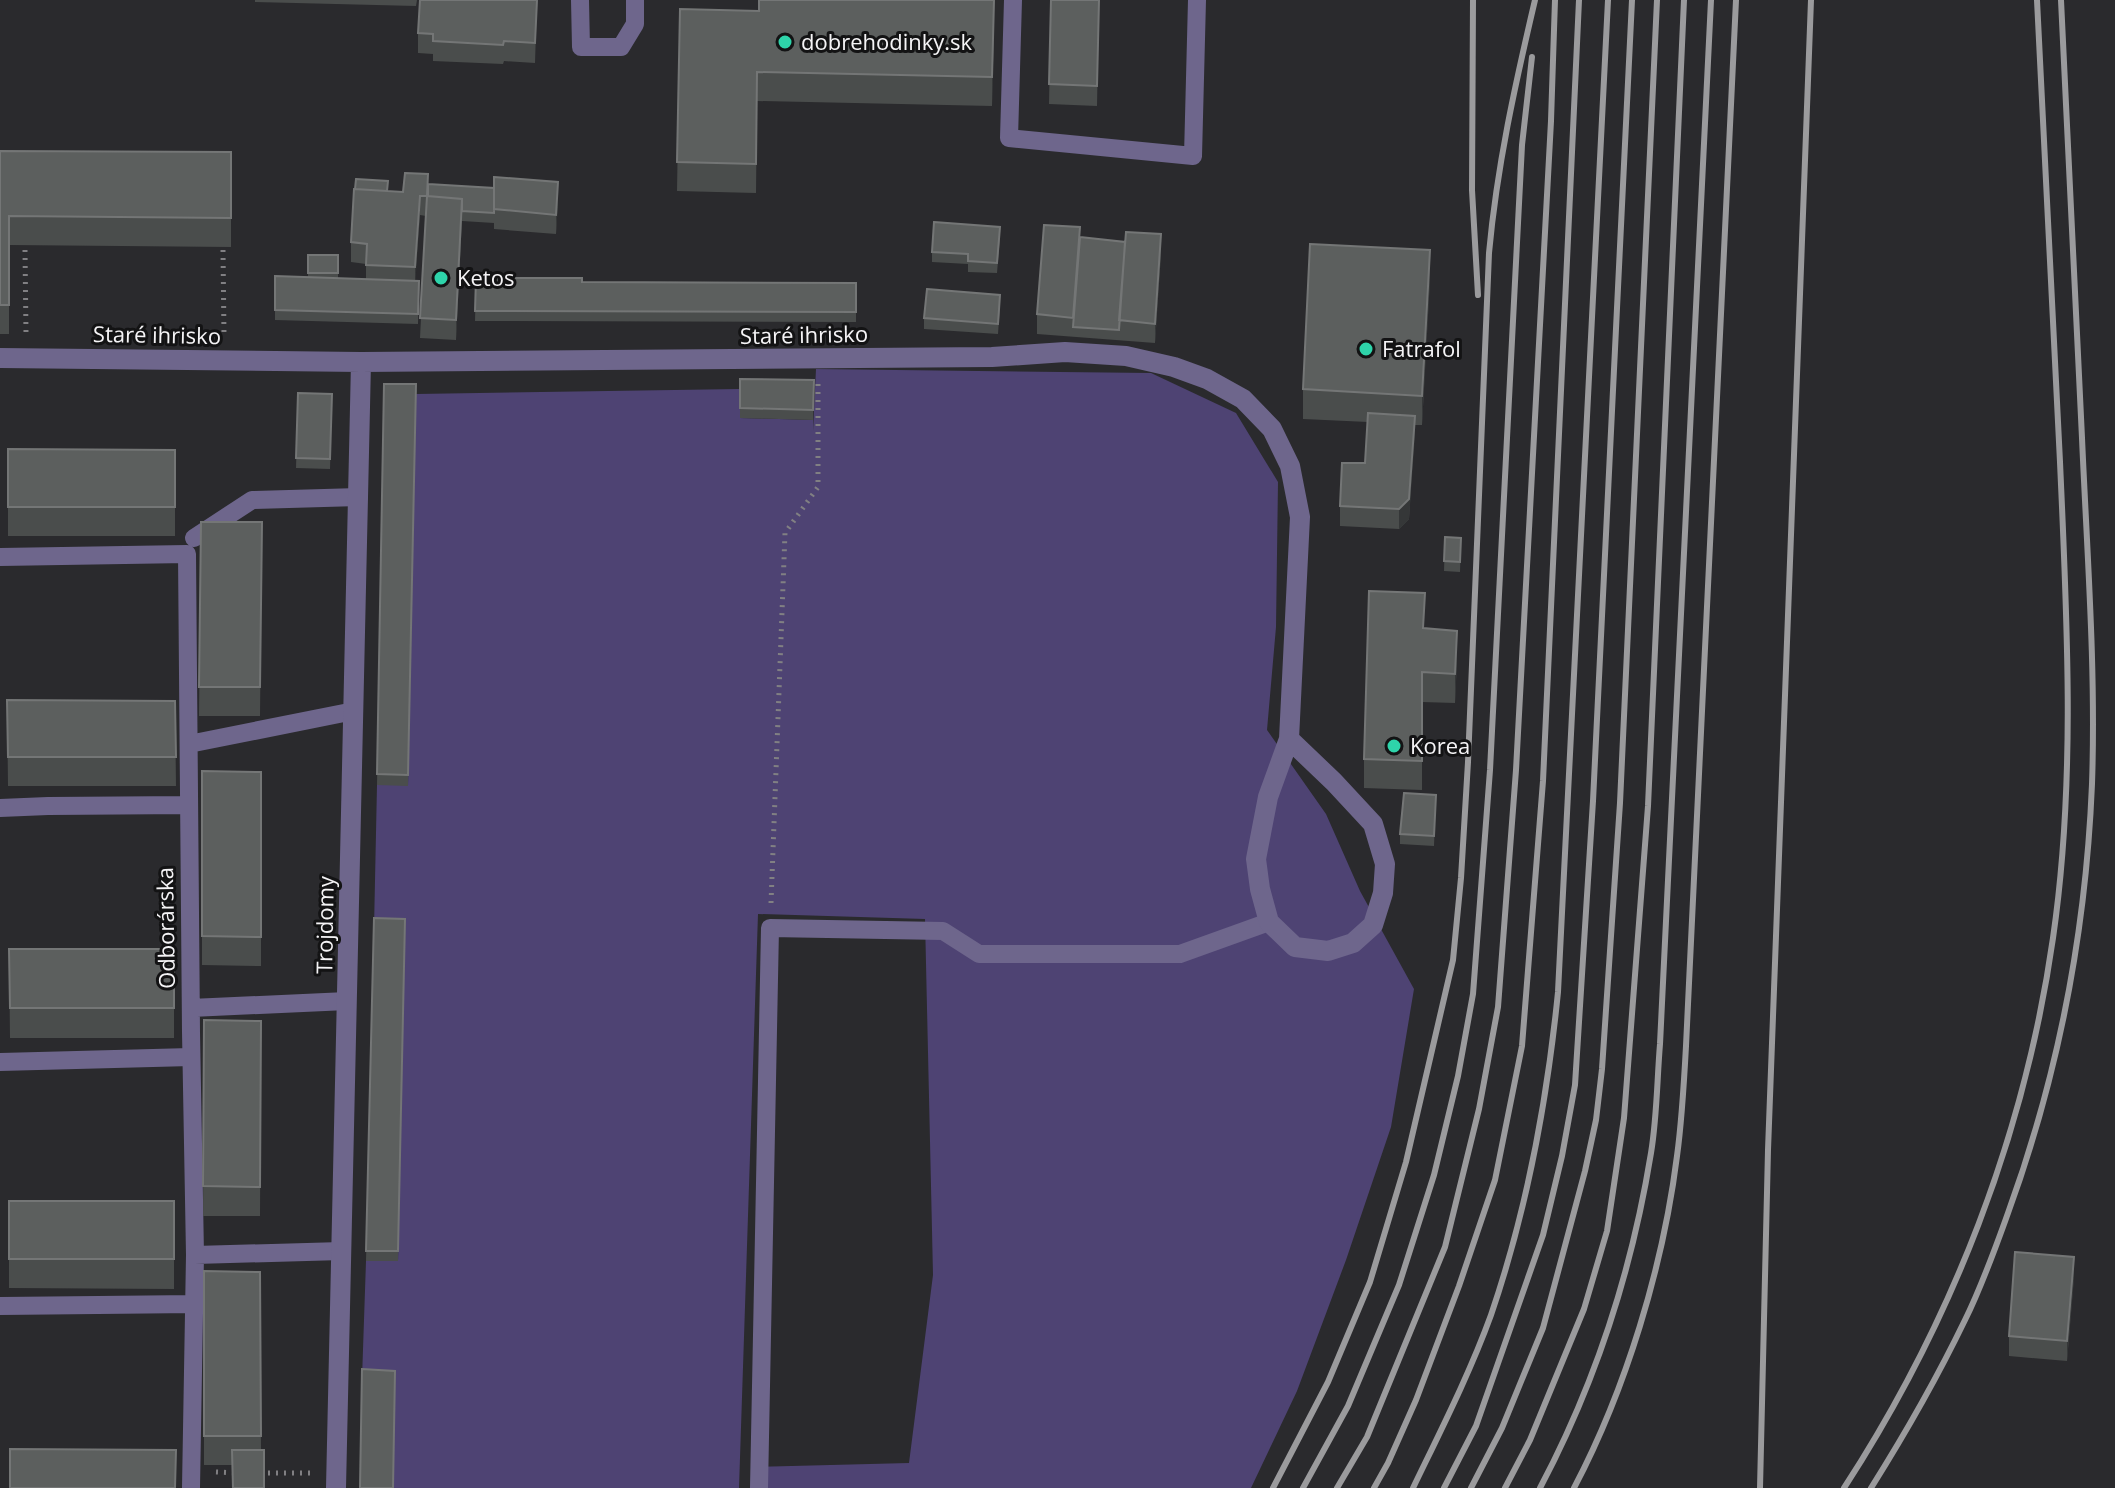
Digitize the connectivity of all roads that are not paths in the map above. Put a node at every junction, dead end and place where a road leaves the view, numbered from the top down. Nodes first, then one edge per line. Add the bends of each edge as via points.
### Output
1 (580, 0) edge
2 (635, 0) edge
3 (1013, 0) edge
4 (1197, 0) edge
5 (0, 358) edge
6 (361, 362) junction
7 (359, 497) junction
8 (194, 538) dead end
9 (0, 557) edge
10 (354, 711) junction
11 (1289, 739) junction
12 (189, 744) junction
13 (189, 805) junction
14 (0, 808) edge
15 (1269, 922) junction
16 (347, 1001) junction
17 (191, 1008) junction
18 (191, 1057) junction
19 (0, 1062) edge
20 (342, 1251) junction
21 (195, 1255) junction
22 (195, 1304) junction
23 (0, 1306) edge
24 (191, 1480) edge
25 (336, 1480) edge
26 (759, 1488) edge

1 - 2 lane via 581,47 621,47 635,24
3 - 4 lane via 1009,138 1193,156
5 - 6 street, Staré ihrisko
6 - 7 street, Trojdomy
6 - 11 street, Staré ihrisko via 1065,352 1126,356 1207,379 1243,399 1272,429 1290,466 1300,517
7 - 8 lane via 252,500
7 - 10 street, Trojdomy
9 - 12 lane, Odborárska via 187,554
10 - 12 lane
10 - 16 street, Trojdomy
11 - 15 street, Staré ihrisko via 1268,797 1256,859
11 - 15 street via 1373,824 1385,864 1383,893 1373,925 1353,943 1328,951 1295,947
12 - 13 lane, Odborárska
13 - 14 lane
13 - 17 lane, Odborárska
15 - 26 lane via 1180,954 979,954 943,931 770,928
16 - 17 lane
16 - 20 street, Trojdomy
17 - 18 lane, Odborárska
18 - 19 lane
18 - 21 lane, Odborárska
20 - 21 lane
20 - 25 street, Trojdomy
21 - 22 lane, Odborárska
22 - 23 lane
22 - 24 lane, Odborárska

